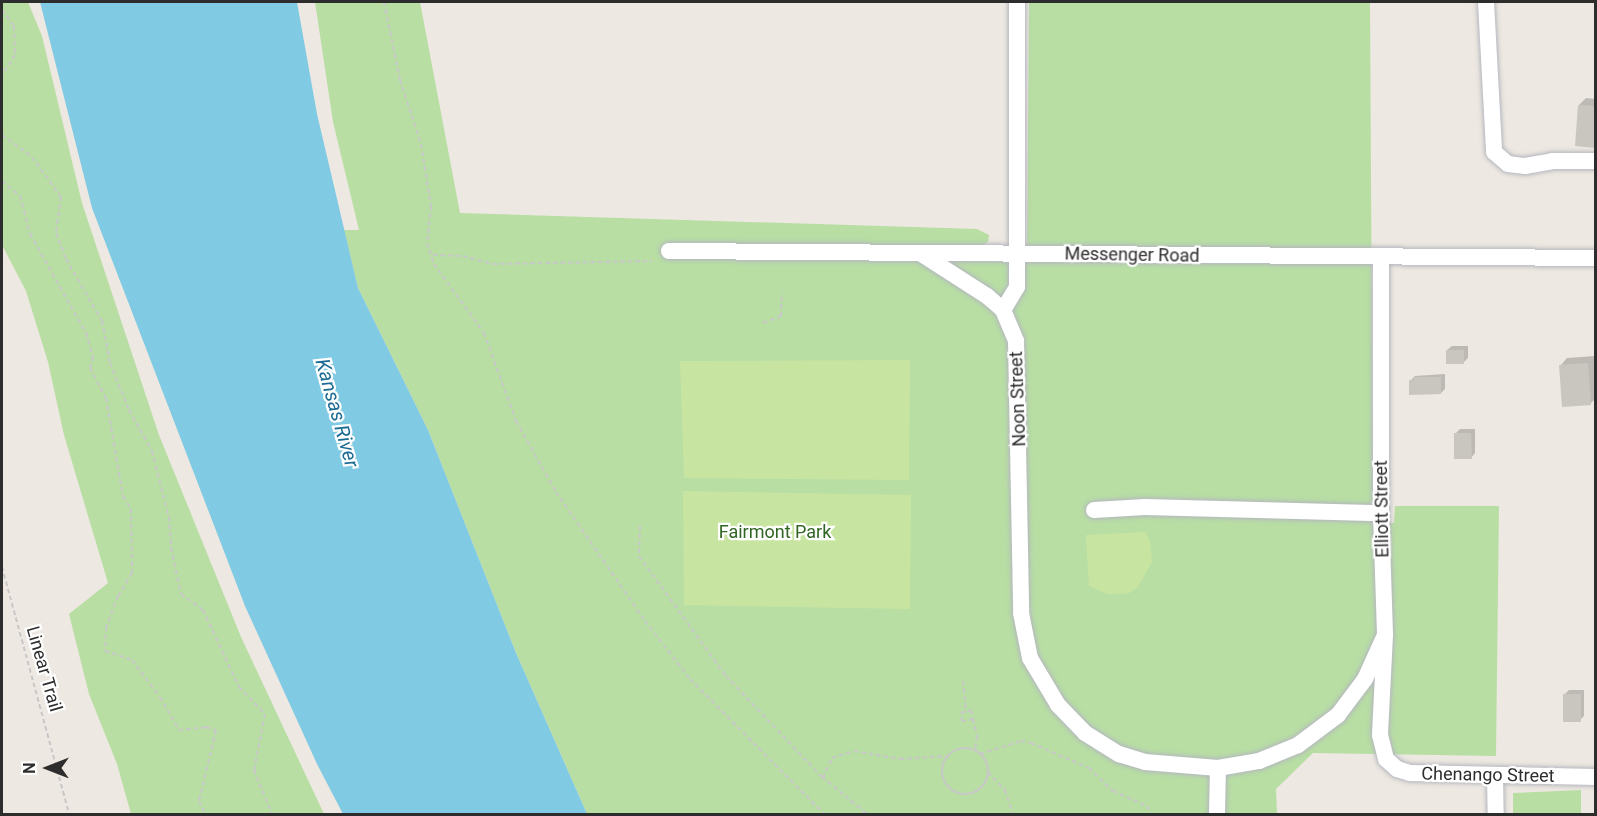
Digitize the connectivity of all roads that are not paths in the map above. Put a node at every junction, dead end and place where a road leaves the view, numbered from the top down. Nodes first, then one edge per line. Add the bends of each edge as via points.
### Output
1 (1017, 2) edge
2 (1486, 2) edge
3 (1596, 161) edge
4 (669, 251) dead end
5 (918, 252) junction
6 (1017, 254) junction
7 (1381, 258) junction
8 (1596, 258) edge
9 (1003, 310) junction
10 (1094, 510) dead end
11 (1381, 513) junction
12 (1384, 635) junction
13 (1386, 759) joint
14 (1218, 768) junction
15 (1495, 775) junction
16 (1596, 777) edge
17 (1217, 814) edge
18 (1496, 814) edge

1 - 6 street
2 - 3 street via 1494,152 1508,164 1525,166 1552,161
4 - 5 street, Messenger Road
5 - 6 street, Messenger Road
5 - 9 street
6 - 7 street, Messenger Road
6 - 9 street via 1017,287
7 - 8 street, Messenger Road
7 - 11 street, Elliott Street
9 - 14 street, Noon Street via 1017,352 1021,613 1030,657 1058,705 1085,733 1102,744 1145,762
10 - 11 street via 1145,507
11 - 12 street, Elliott Street
12 - 13 street, Elliott Street via 1380,735
12 - 14 street, Noon Street via 1365,679 1338,715 1298,745 1259,761
13 - 15 street, Chenango Street via 1397,769 1410,773
14 - 17 street
15 - 16 street, Chenango Street
15 - 18 street

